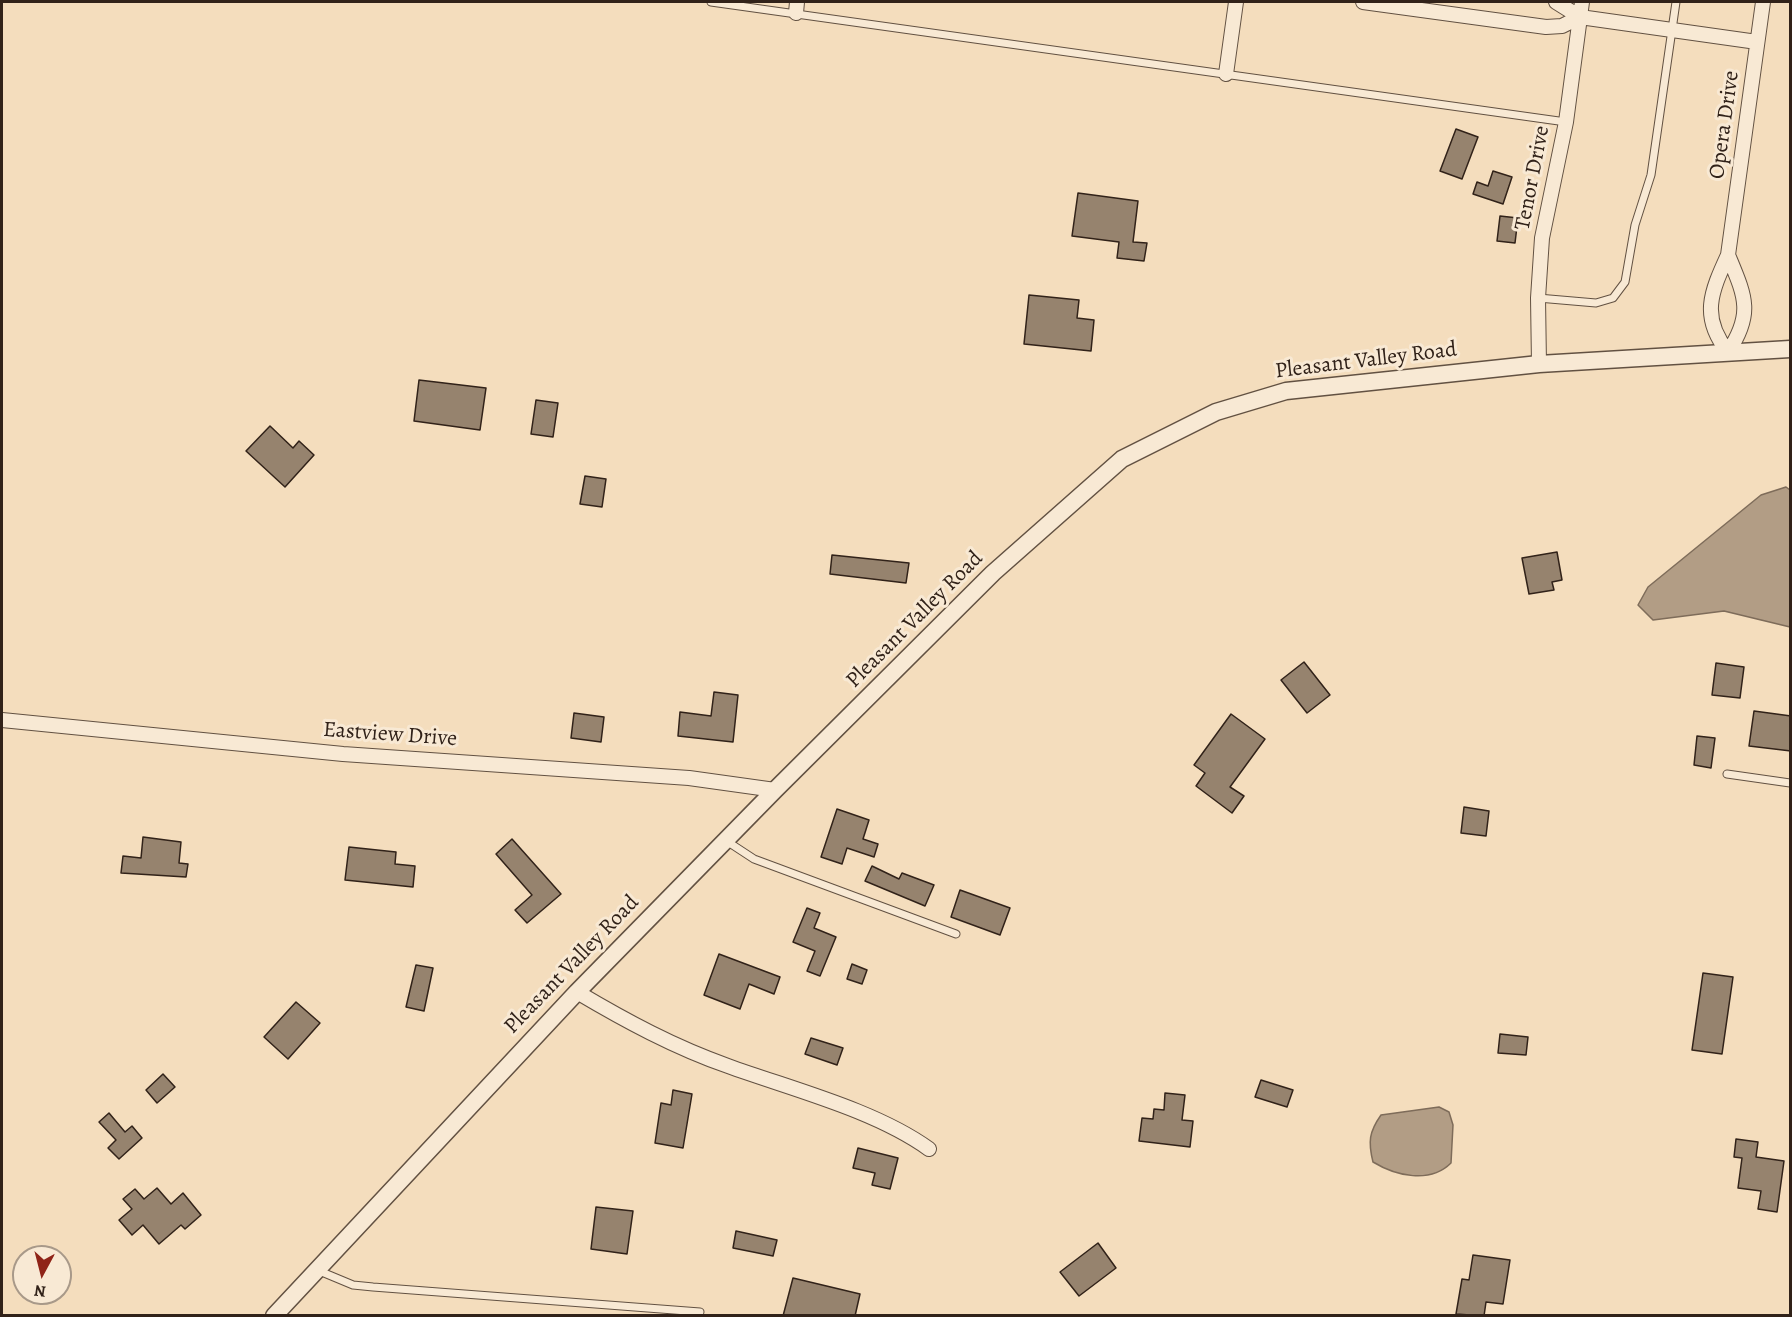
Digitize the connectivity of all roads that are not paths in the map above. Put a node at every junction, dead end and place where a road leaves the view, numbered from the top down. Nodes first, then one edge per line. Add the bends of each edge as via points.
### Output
1 (711, 2) edge
2 (1236, 2) edge
3 (1363, 2) edge
4 (1556, 2) edge
5 (1582, 2) edge
6 (1676, 2) edge
7 (1763, 2) edge
8 (1400, 4) edge
9 (797, 8) edge
10 (1580, 17) junction
11 (1672, 30) junction
12 (1757, 42) junction
13 (1226, 74) junction
14 (1566, 122) junction
15 (1728, 255) junction
16 (1538, 298) junction
17 (1791, 349) edge
18 (1728, 352) junction
19 (1539, 364) junction
20 (2, 720) edge
21 (1727, 774) dead end
22 (1791, 783) edge
23 (775, 790) junction
24 (725, 840) junction
25 (956, 934) dead end
26 (577, 992) junction
27 (929, 1149) dead end
28 (317, 1270) junction
29 (700, 1312) dead end
30 (274, 1316) edge

1 - 9 lane
2 - 13 street
3 - 8 street
4 - 10 street
5 - 10 street, Tenor Drive
6 - 11 lane
7 - 12 street, Opera Drive
8 - 10 street via 1546,27 1562,26
9 - 13 lane
10 - 11 street
10 - 14 street, Tenor Drive
11 - 12 street
11 - 16 lane via 1651,175 1635,225 1625,282 1612,298 1596,303
12 - 15 street, Opera Drive
13 - 14 lane
14 - 16 street, Tenor Drive via 1546,207
15 - 18 street, Opera Drive via 1741,287 1745,317 1740,335
15 - 18 street, Opera Drive via 1710,306 1715,334
16 - 19 street, Tenor Drive
17 - 18 street, Pleasant Valley Road
18 - 19 street, Pleasant Valley Road
19 - 23 street, Pleasant Valley Road via 1286,391 1216,412 1122,459 993,573
20 - 23 street, Eastview Drive via 343,754 689,778
21 - 22 lane
23 - 24 street, Pleasant Valley Road
24 - 25 lane via 753,859
24 - 26 street, Pleasant Valley Road
26 - 27 street via 664,1041 856,1113
26 - 28 street, Pleasant Valley Road
28 - 29 lane via 353,1285
28 - 30 street, Pleasant Valley Road

